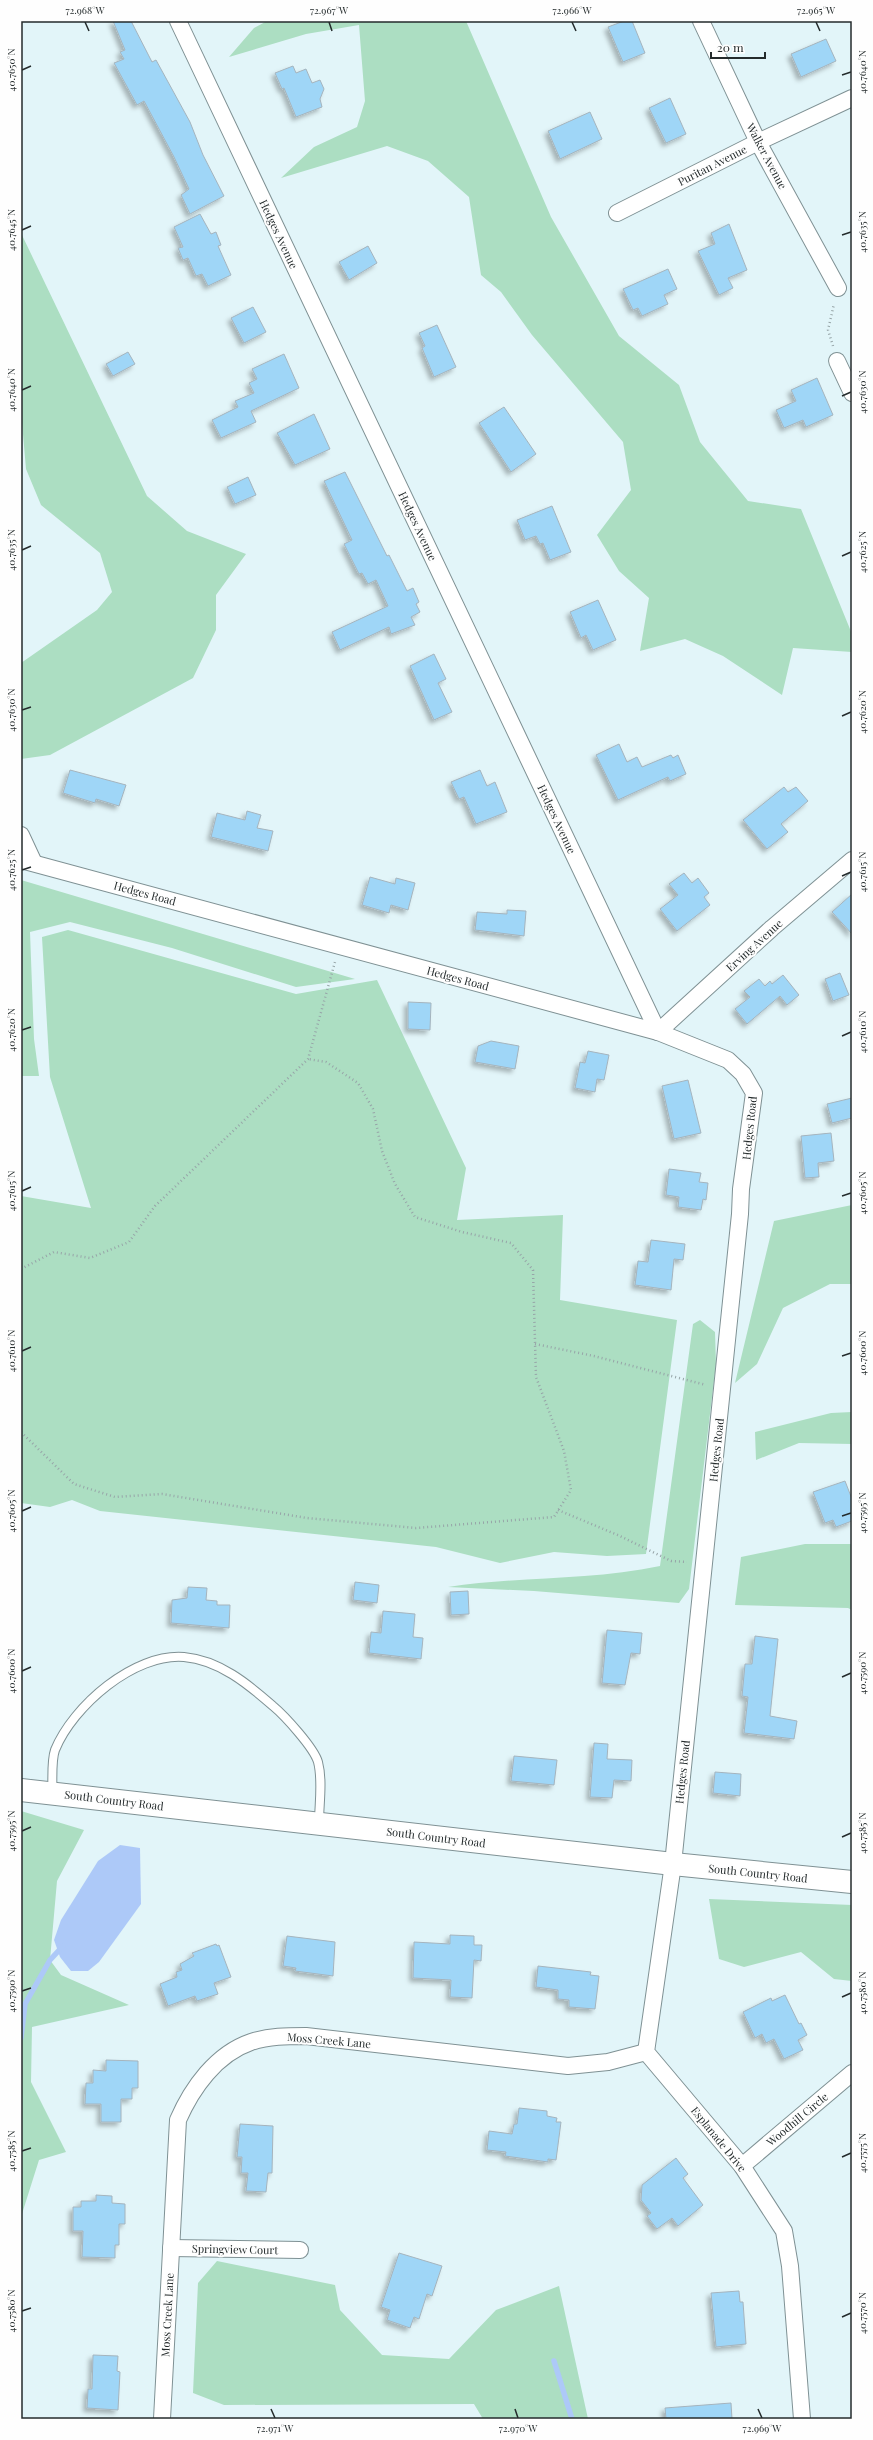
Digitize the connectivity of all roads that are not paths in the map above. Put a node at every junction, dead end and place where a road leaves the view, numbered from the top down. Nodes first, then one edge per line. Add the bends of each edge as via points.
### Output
1 (178, 21) edge
2 (701, 21) edge
3 (852, 98) edge
4 (758, 142) junction
5 (617, 213) dead end
6 (838, 288) road end
7 (837, 361) road end
8 (852, 392) edge
9 (21, 835) edge
10 (852, 860) edge
11 (28, 862) edge
12 (658, 1032) junction
13 (21, 1790) edge
14 (52, 1793) junction
15 (319, 1824) junction
16 (673, 1864) junction
17 (852, 1882) edge
18 (646, 2052) junction
19 (852, 2073) edge
20 (742, 2166) junction
21 (170, 2248) junction
22 (300, 2250) dead end
23 (162, 2419) edge
24 (802, 2419) edge

1 - 12 street, Hedges Avenue
2 - 4 street, Walker Avenue
3 - 4 street, Puritan Avenue
4 - 5 street, Puritan Avenue
4 - 6 street, Walker Avenue
7 - 8 street
9 - 11 street
10 - 12 street, Erving Avenue via 772,928
11 - 12 street, Hedges Road
12 - 16 street, Hedges Road via 728,1060 743,1074 754,1093 740,1190 740,1214
13 - 14 main road, South Country Road
14 - 15 main road, South Country Road
14 - 15 lane via 55,1751 70,1724 95,1695 127,1672 159,1660 184,1657 219,1666 252,1688 284,1715 318,1762
15 - 16 main road, South Country Road
16 - 17 main road, South Country Road
16 - 18 street
18 - 20 street, Esplanade Drive
18 - 21 street, Moss Creek Lane via 608,2062 568,2066 306,2036 276,2036 250,2042 206,2072 189,2095 178,2120
19 - 20 street, Woodhill Circle
20 - 24 street, Esplanade Drive via 784,2231 790,2266
21 - 22 street, Springview Court
21 - 23 street, Moss Creek Lane

